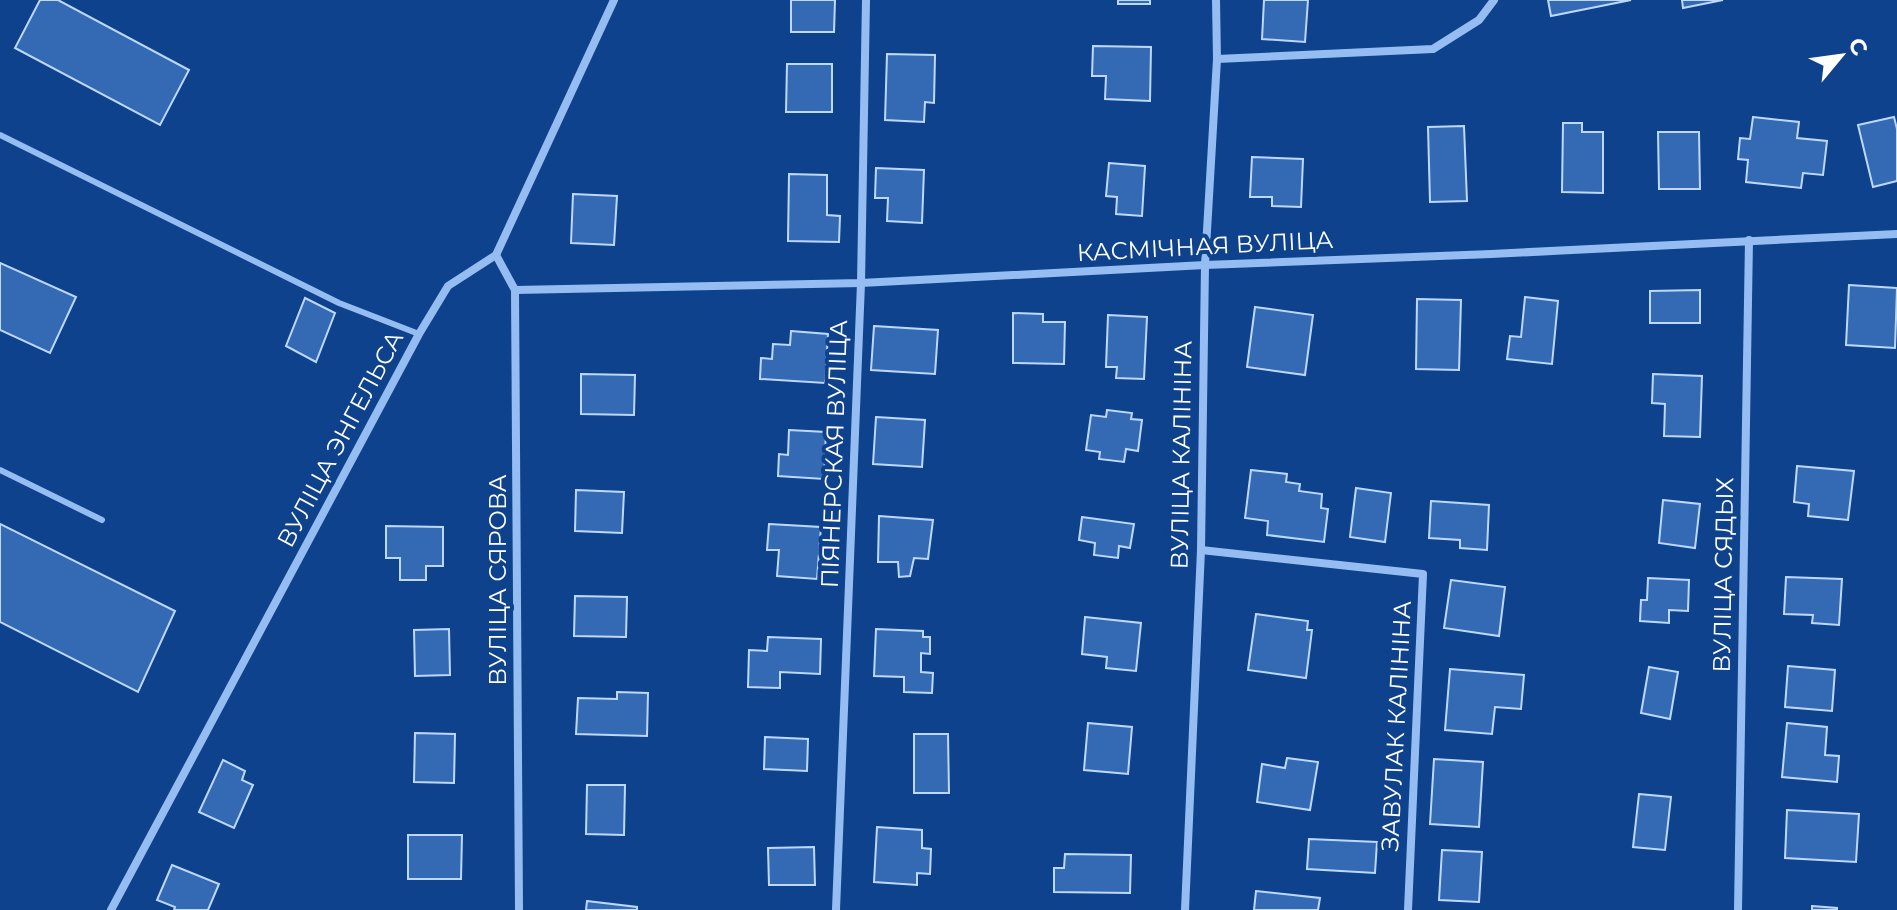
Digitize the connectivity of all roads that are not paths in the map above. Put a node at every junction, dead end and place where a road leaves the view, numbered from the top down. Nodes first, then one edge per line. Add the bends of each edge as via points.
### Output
1 (614, 0) edge
2 (866, 0) edge
3 (1216, 0) edge
4 (1494, 0) edge
5 (1217, 59) junction
6 (0, 135) edge
7 (1897, 234) edge
8 (1749, 240) junction
9 (496, 255) junction
10 (1205, 265) junction
11 (861, 283) junction
12 (515, 290) junction
13 (419, 334) junction
14 (0, 470) edge
15 (102, 520) dead end
16 (1201, 550) junction
17 (111, 910) edge
18 (519, 910) edge
19 (836, 910) edge
20 (1185, 910) edge
21 (1408, 910) edge
22 (1738, 910) edge

1 - 9 street
2 - 11 street, ПІЯНЕРСКАЯ ВУЛІЦА
3 - 5 street, ВУЛІЦА КАЛІНІНА
4 - 5 street via 1479,20 1433,49
5 - 10 street, ВУЛІЦА КАЛІНІНА
6 - 13 lane via 339,303
7 - 8 street, КАСМІЧНАЯ ВУЛІЦА
8 - 10 street, КАСМІЧНАЯ ВУЛІЦА
8 - 22 street, ВУЛІЦА СЯДЫХ
9 - 12 street, ВУЛІЦА СЯРОВА
9 - 13 street, ВУЛІЦА ЭНГЕЛЬСА via 448,286
10 - 11 street, КАСМІЧНАЯ ВУЛІЦА
10 - 16 street, ВУЛІЦА КАЛІНІНА
11 - 12 street, КАСМІЧНАЯ ВУЛІЦА
11 - 19 street, ПІЯНЕРСКАЯ ВУЛІЦА
12 - 18 street, ВУЛІЦА СЯРОВА
13 - 17 street, ВУЛІЦА ЭНГЕЛЬСА
14 - 15 lane
16 - 20 street, ВУЛІЦА КАЛІНІНА
16 - 21 street, ЗАВУЛАК КАЛІНІНА via 1423,574

